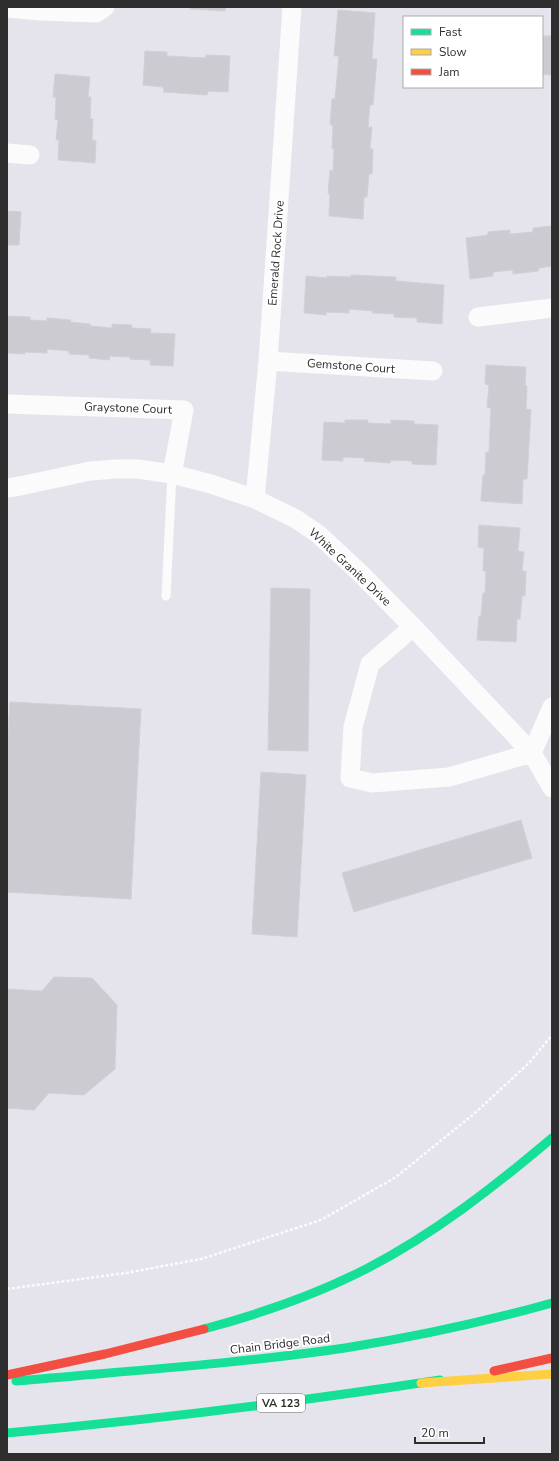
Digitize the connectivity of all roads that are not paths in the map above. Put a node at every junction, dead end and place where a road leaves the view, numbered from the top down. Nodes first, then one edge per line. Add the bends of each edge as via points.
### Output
1 (105, 7) edge
2 (292, 7) edge
3 (7, 8) edge
4 (7, 153) edge
5 (30, 155) dead end
6 (552, 308) edge
7 (478, 317) dead end
8 (268, 360) junction
9 (433, 371) dead end
10 (7, 404) edge
11 (172, 474) junction
12 (7, 488) edge
13 (255, 499) junction
14 (166, 596) dead end
15 (413, 627) junction
16 (552, 707) edge
17 (532, 753) junction
18 (552, 788) edge
19 (552, 1138) edge
20 (552, 1303) edge
21 (552, 1358) edge
22 (552, 1374) edge
23 (7, 1375) edge
24 (7, 1382) edge
25 (421, 1383) junction
26 (7, 1433) edge

1 - 3 street via 96,14
2 - 8 street, Emerald Rock Drive
4 - 5 street
6 - 7 street
8 - 9 street, Gemstone Court
8 - 13 street, Emerald Rock Drive
10 - 11 street, Graystone Court via 184,410
11 - 12 street, White Granite Drive via 138,469 90,471
11 - 13 street, White Granite Drive
11 - 14 lane
13 - 15 street, White Granite Drive via 296,519 318,534
15 - 17 street, White Granite Drive
15 - 17 street via 370,664 353,727 350,778 372,783 449,777
16 - 17 street
17 - 18 street, White Granite Drive
19 - 23 main road via 481,1197 437,1228 386,1259 337,1283 281,1306 222,1325
20 - 24 main road, Chain Bridge Road via 410,1337 314,1352 234,1362
21 - 25 main road, VA 123 via 481,1374
22 - 25 main road
25 - 26 main road, VA 123 via 153,1420

